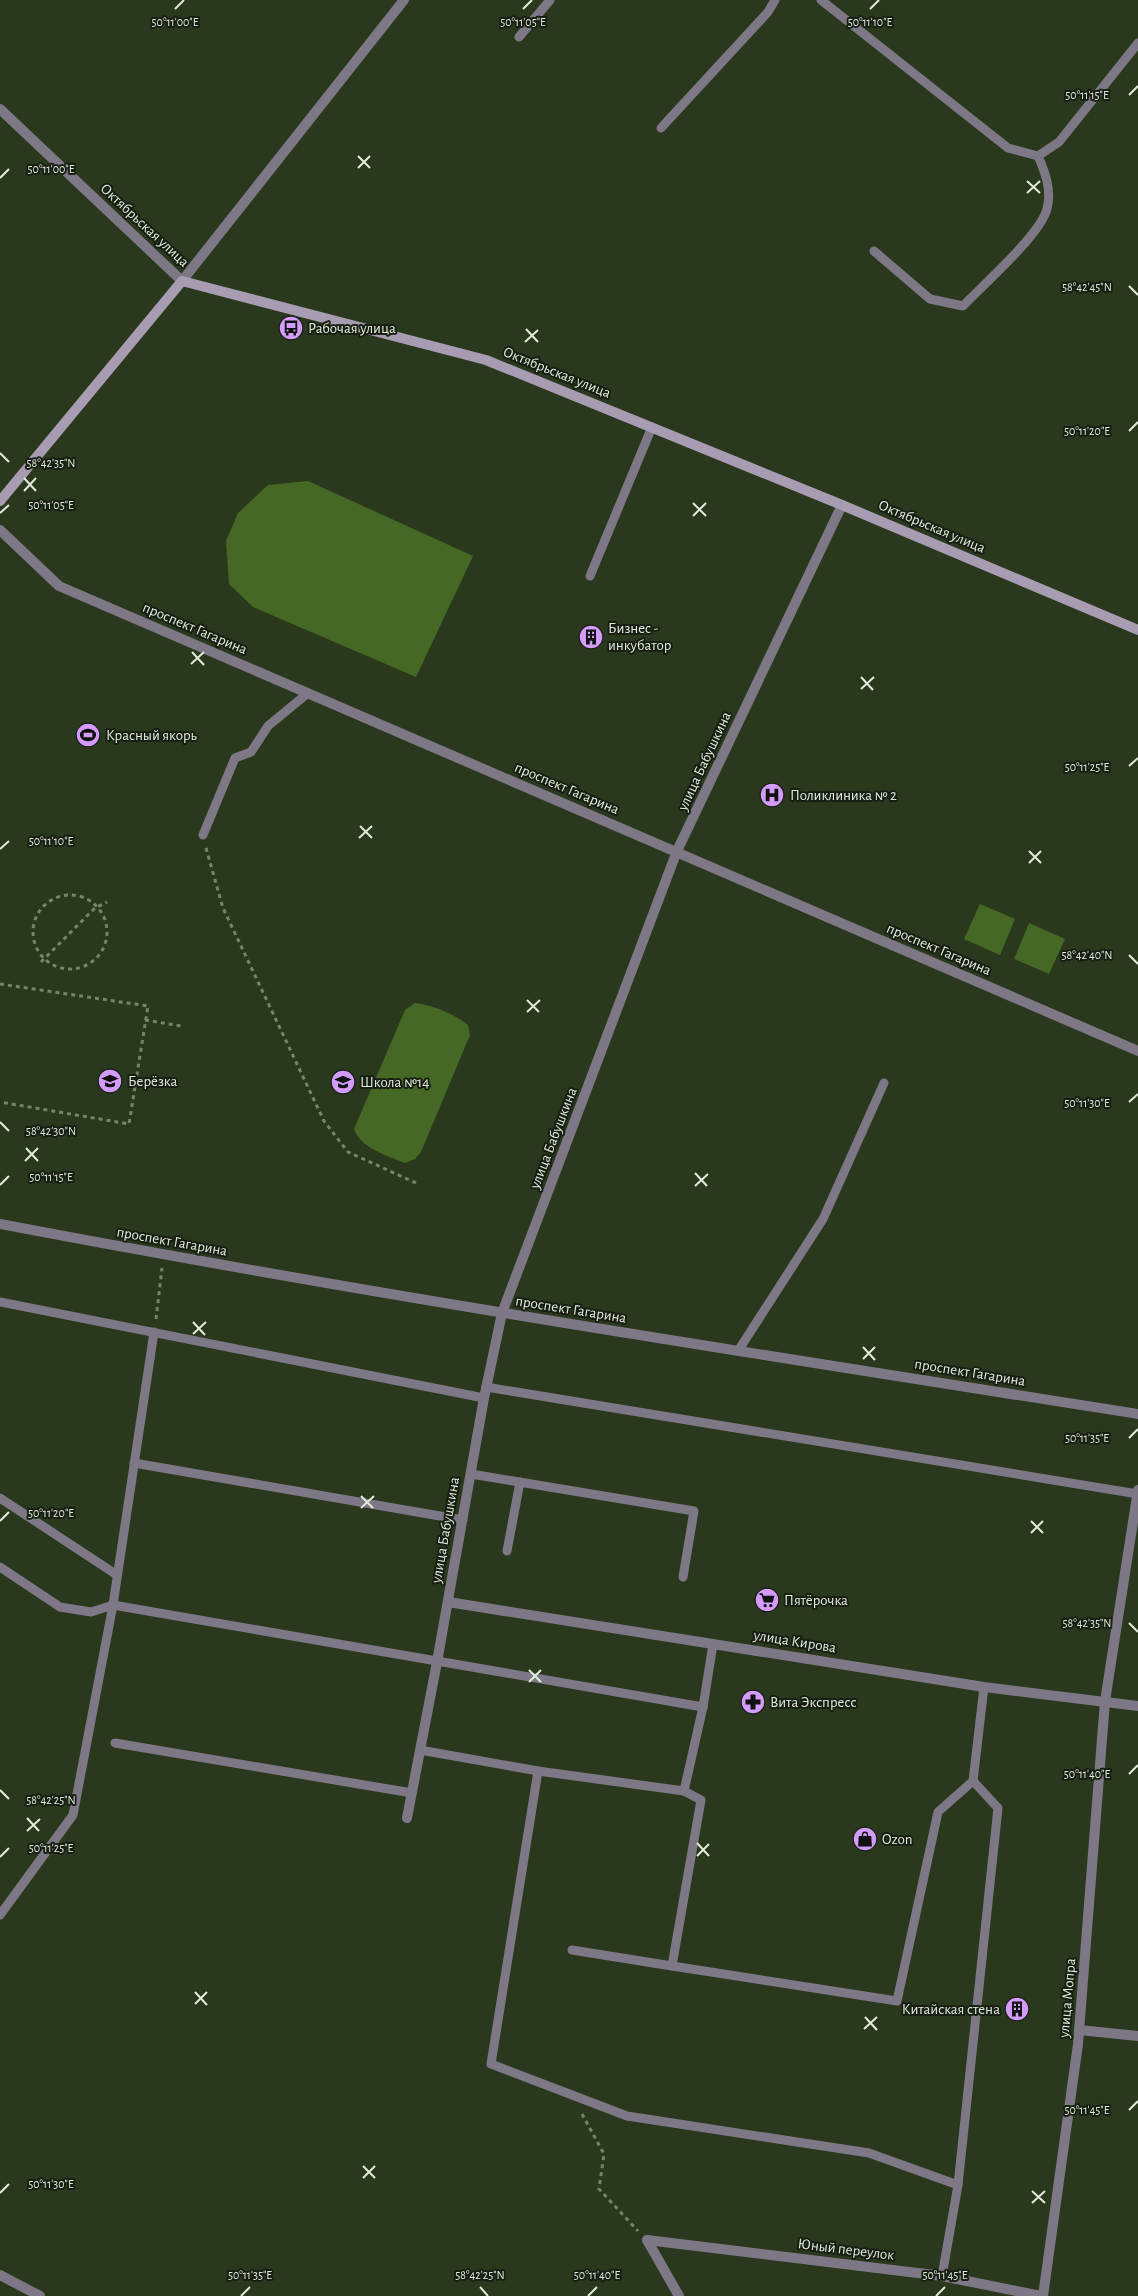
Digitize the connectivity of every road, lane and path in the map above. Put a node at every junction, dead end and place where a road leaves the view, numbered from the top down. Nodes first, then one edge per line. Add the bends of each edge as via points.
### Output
1 (404, 0) edge
2 (550, 0) edge
3 (775, 0) edge
4 (820, 0) edge
5 (519, 37) dead end
6 (1138, 43) edge
7 (0, 109) edge
8 (661, 128) dead end
9 (1038, 156) junction
10 (874, 251) dead end
11 (182, 281) junction
12 (652, 427) junction
13 (0, 501) edge
14 (842, 505) junction
15 (0, 530) edge
16 (590, 576) dead end
17 (1138, 630) edge
18 (308, 693) junction
19 (203, 835) joint
20 (677, 851) junction
21 (107, 902) dead end
22 (97, 907) junction
23 (43, 961) junction
24 (0, 984) edge
25 (145, 1020) junction
26 (181, 1026) dead end
27 (1138, 1052) edge
28 (884, 1082) dead end
29 (0, 1102) edge
30 (416, 1183) dead end
31 (0, 1224) edge
32 (164, 1255) junction
33 (0, 1302) edge
34 (502, 1313) junction
35 (154, 1332) junction
36 (738, 1351) junction
37 (486, 1387) junction
38 (484, 1398) junction
39 (1138, 1414) edge
40 (134, 1463) junction
41 (470, 1474) junction
42 (520, 1482) junction
43 (1138, 1493) edge
44 (0, 1498) edge
45 (463, 1520) junction
46 (507, 1551) dead end
47 (0, 1567) edge
48 (117, 1576) junction
49 (683, 1577) dead end
50 (448, 1602) junction
51 (113, 1605) junction
52 (713, 1644) junction
53 (437, 1662) junction
54 (984, 1687) junction
55 (1105, 1701) junction
56 (1138, 1706) edge
57 (703, 1708) junction
58 (115, 1743) dead end
59 (420, 1750) junction
60 (538, 1771) junction
61 (972, 1781) junction
62 (684, 1791) junction
63 (412, 1793) junction
64 (406, 1818) dead end
65 (0, 1915) edge
66 (572, 1950) dead end
67 (672, 1966) junction
68 (1079, 2030) junction
69 (1138, 2036) edge
70 (572, 2095) junction
71 (958, 2185) junction
72 (646, 2240) junction
73 (0, 2274) edge
74 (942, 2276) junction
75 (40, 2296) edge
76 (679, 2296) edge
77 (1042, 2296) edge

1 - 11 street
2 - 5 lane
3 - 8 lane via 768,12
4 - 9 lane via 1008,148
6 - 9 lane via 1059,142
7 - 11 street, Октябрьская улица
9 - 10 lane via 1048,178 1048,209 1032,234 963,306 930,299
11 - 12 street, Октябрьская улица via 486,360
11 - 13 street
12 - 14 street, Октябрьская улица
12 - 16 lane
14 - 17 street, Октябрьская улица
14 - 20 street, улица Бабушкина
15 - 18 street, проспект Гагарина via 59,586
18 - 19 lane via 268,726 251,752 235,758
18 - 20 street, проспект Гагарина
19 - 30 path via 223,908 324,1121 348,1152
20 - 27 street, проспект Гагарина
20 - 34 street, улица Бабушкина
21 - 22 path
22 - 23 path
22 - 23 path via 105,920 106,937 101,952 90,963 74,969
22 - 23 path via 87,899 63,895 41,908 34,921 33,934
24 - 25 path via 148,1006
25 - 26 path
25 - 29 path via 129,1124
28 - 36 lane via 823,1219
31 - 32 street, проспект Гагарина
32 - 34 street, проспект Гагарина
32 - 35 path
33 - 35 lane
34 - 36 street, проспект Гагарина
34 - 37 street, улица Бабушкина
35 - 38 lane
35 - 40 lane
36 - 39 street, проспект Гагарина
37 - 38 street, улица Бабушкина
37 - 43 lane
38 - 41 street, улица Бабушкина
40 - 45 lane
40 - 48 lane
41 - 42 lane
41 - 45 street, улица Бабушкина
42 - 46 lane
42 - 49 lane via 694,1511
43 - 55 street, улица Мопра
44 - 48 lane
45 - 50 street, улица Бабушкина
47 - 51 lane via 60,1607 91,1612
48 - 51 lane
50 - 52 street, улица Кирова
50 - 53 street, улица Бабушкина
51 - 53 lane
51 - 65 lane via 73,1815
52 - 54 street, улица Кирова
52 - 57 lane
53 - 57 lane
53 - 59 street, улица Бабушкина
54 - 55 street, улица Кирова
54 - 61 lane
55 - 56 street, улица Кирова
55 - 68 street, улица Мопра
57 - 62 lane
58 - 63 lane
59 - 60 lane
59 - 63 street, улица Бабушкина
60 - 62 lane
60 - 70 lane via 490,2064
61 - 67 lane via 938,1812 897,2001
61 - 71 lane via 998,1808
62 - 67 lane via 700,1800
63 - 64 street, улица Бабушкина
66 - 67 lane
68 - 69 street
68 - 77 street, улица Мопра
70 - 71 lane via 627,2116 869,2153
70 - 72 path via 604,2154 599,2189
71 - 74 lane
72 - 74 street, Юный переулок
72 - 76 street
73 - 75 street
74 - 77 street, Юный переулок

